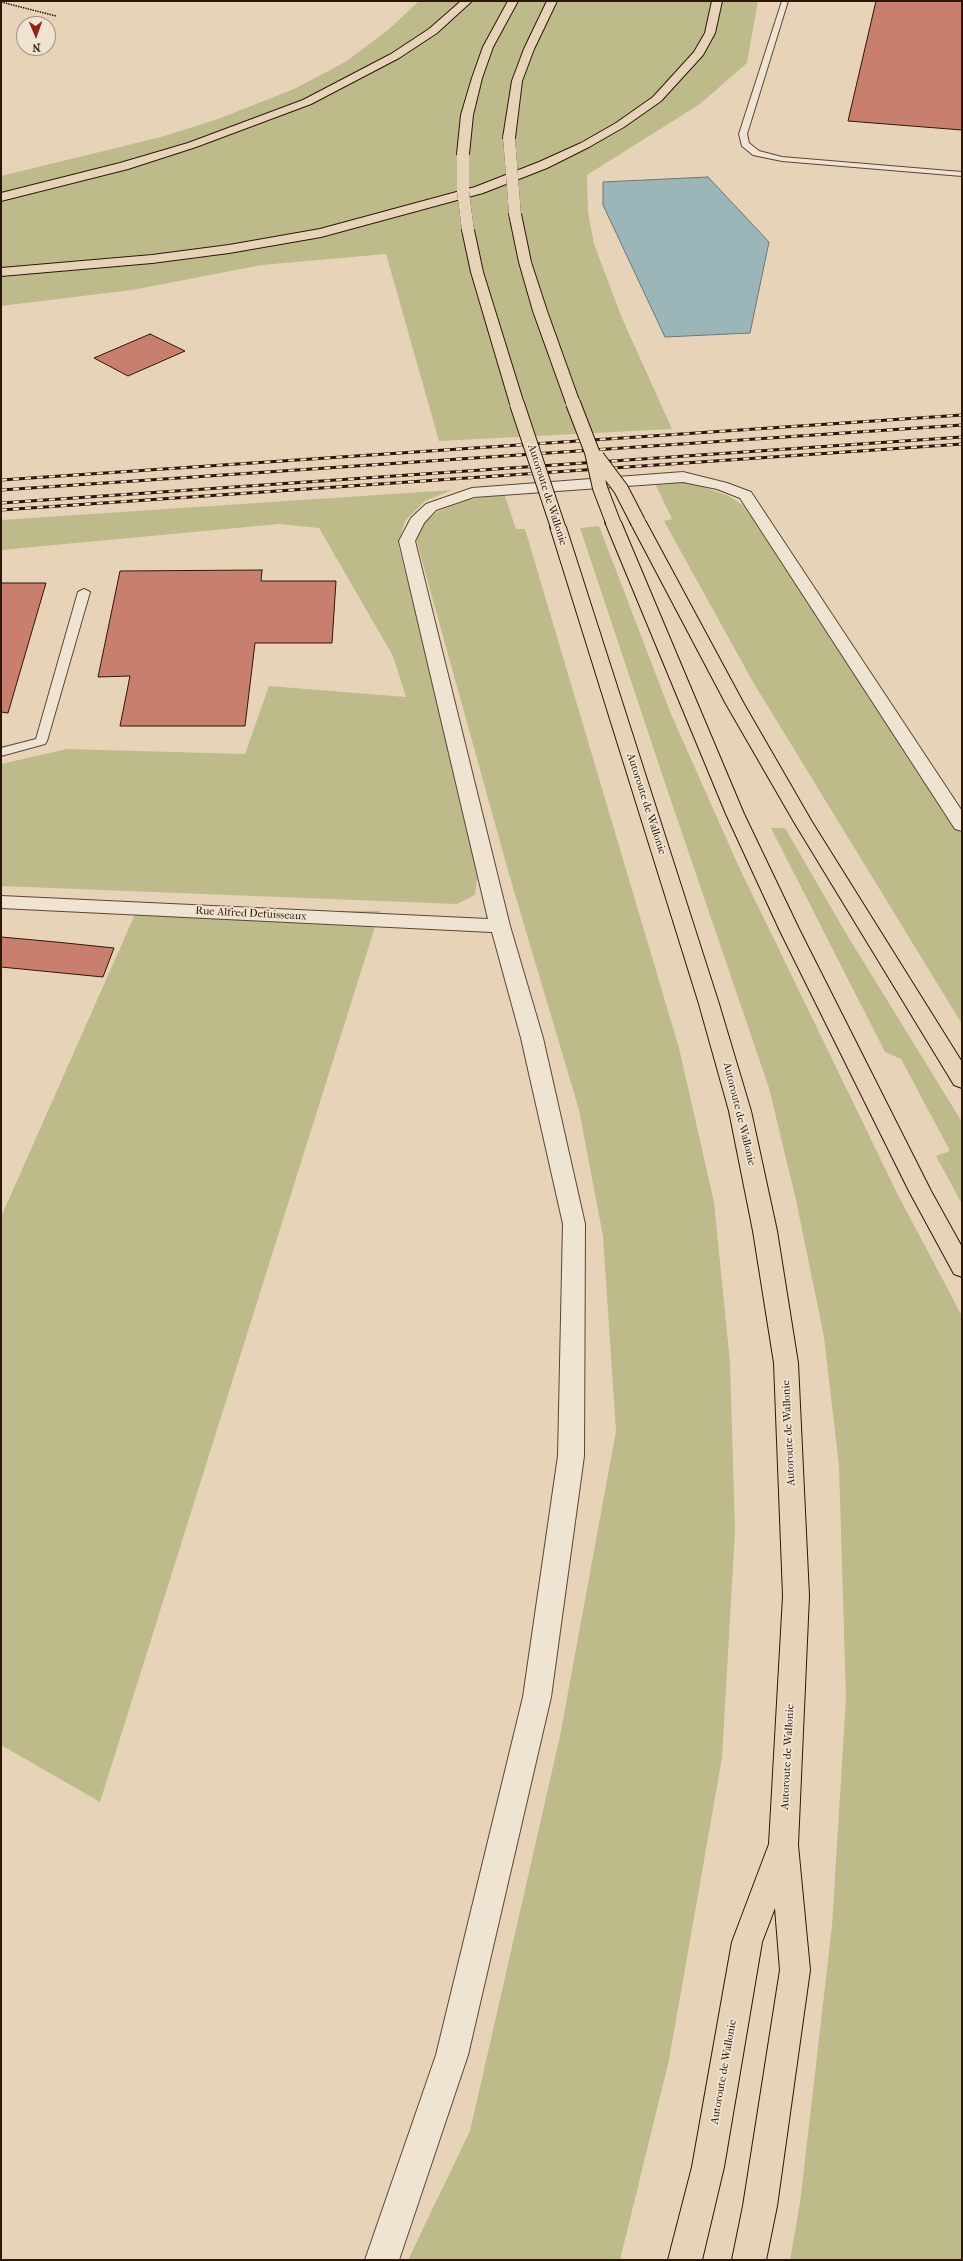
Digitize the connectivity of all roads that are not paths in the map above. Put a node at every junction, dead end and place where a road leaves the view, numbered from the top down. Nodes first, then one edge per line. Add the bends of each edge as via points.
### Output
1 (467, 1) edge
2 (513, 1) edge
3 (552, 1) edge
4 (717, 1) edge
5 (785, 1) edge
6 (962, 174) edge
7 (1, 196) edge
8 (1, 272) edge
9 (592, 452) junction
10 (84, 592) dead end
11 (1, 752) edge
12 (962, 825) edge
13 (1, 902) edge
14 (500, 926) junction
15 (962, 1080) edge
16 (962, 1268) edge
17 (784, 1844) junction
18 (382, 2260) edge
19 (685, 2260) edge
20 (749, 2260) edge

1 - 7 highway via 433,31 395,56 307,102 177,150
2 - 17 highway, Autoroute de Wallonie, bridge via 488,47 467,115 463,192 468,230 477,272 517,404 711,1011 740,1111 765,1231 786,1363 796,1596
3 - 9 highway, bridge via 529,49 518,82 509,138 515,214 527,269
4 - 8 highway via 710,33 699,53 657,99 585,145 479,190 321,233 236,248 152,259
5 - 6 lane via 743,134 745,144 756,153 782,159
9 - 15 highway, bridge via 621,489 735,704 799,815
9 - 16 highway, bridge via 600,488 613,522 735,814 920,1191
10 - 11 lane via 41,741
12 - 14 street via 746,495 722,486 683,477 472,493 431,507 417,521 407,541
13 - 14 street, Rue Alfred Defuisseaux
14 - 18 street via 532,1038 574,1224 571,1456 535,1705 452,2055
17 - 19 highway, Autoroute de Wallonie via 747,1942 708,2167
17 - 20 highway via 795,1970 760,2206

